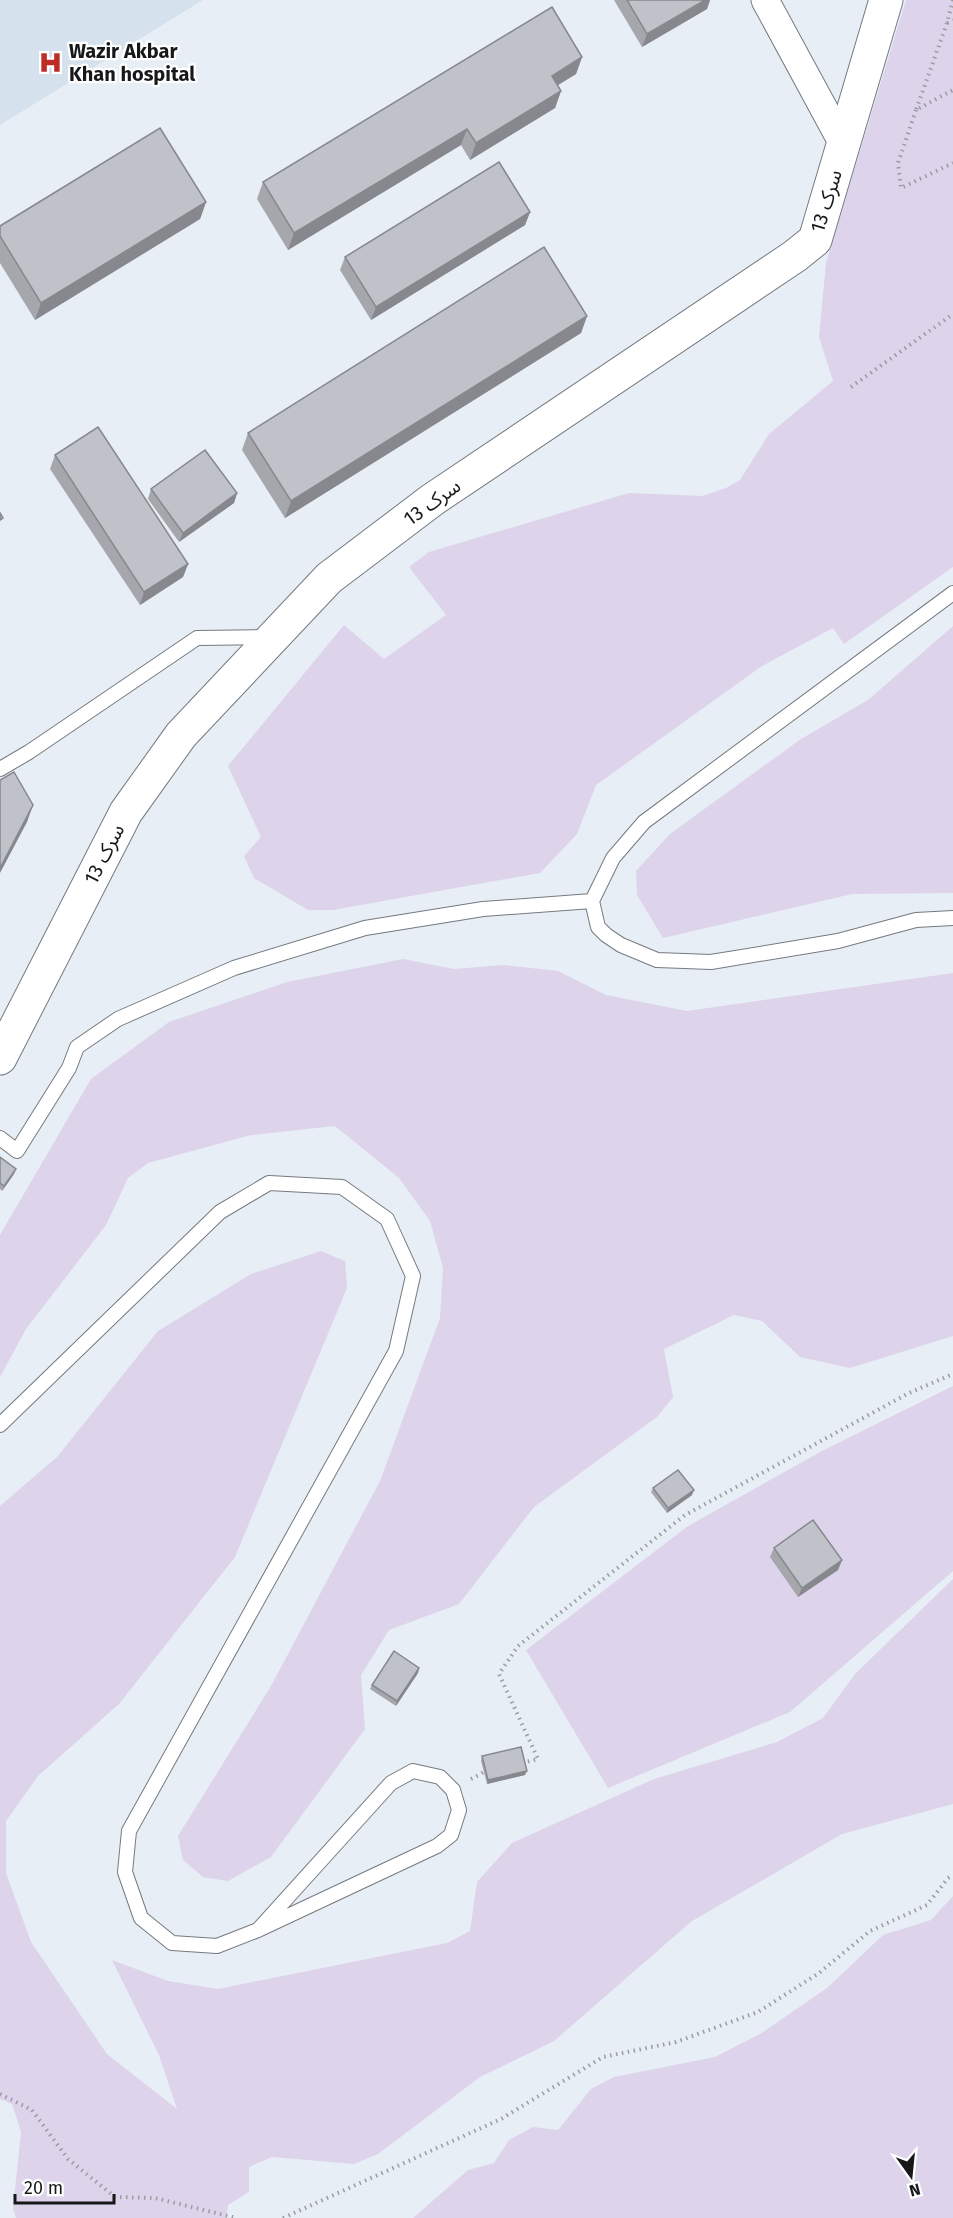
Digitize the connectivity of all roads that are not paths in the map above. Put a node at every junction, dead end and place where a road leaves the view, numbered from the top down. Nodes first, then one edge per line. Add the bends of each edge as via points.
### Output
1 (765, 0) edge
2 (886, 0) edge
3 (843, 144) junction
4 (953, 593) edge
5 (273, 636) junction
6 (0, 769) edge
7 (592, 901) junction
8 (953, 918) edge
9 (0, 1058) edge
10 (0, 1138) edge
11 (0, 1425) edge
12 (258, 1930) junction

1 - 3 street
2 - 3 street, سرک 13
3 - 5 street, سرک 13 via 815,240 432,500 329,578
4 - 7 lane via 644,822 613,858
5 - 6 lane via 197,638
5 - 9 street, سرک 13 via 181,735 126,812
7 - 8 lane via 598,927 606,935 657,960 711,962 838,941 916,920
7 - 10 lane via 483,909 365,928 234,968 118,1019 77,1047 69,1068 17,1151
11 - 12 lane via 220,1212 269,1183 342,1187 387,1219 413,1276 396,1352 129,1831 125,1872 141,1918 172,1943 217,1946
12 - 12 lane via 391,1783 413,1771 441,1777 453,1790 459,1810 451,1835 437,1846

